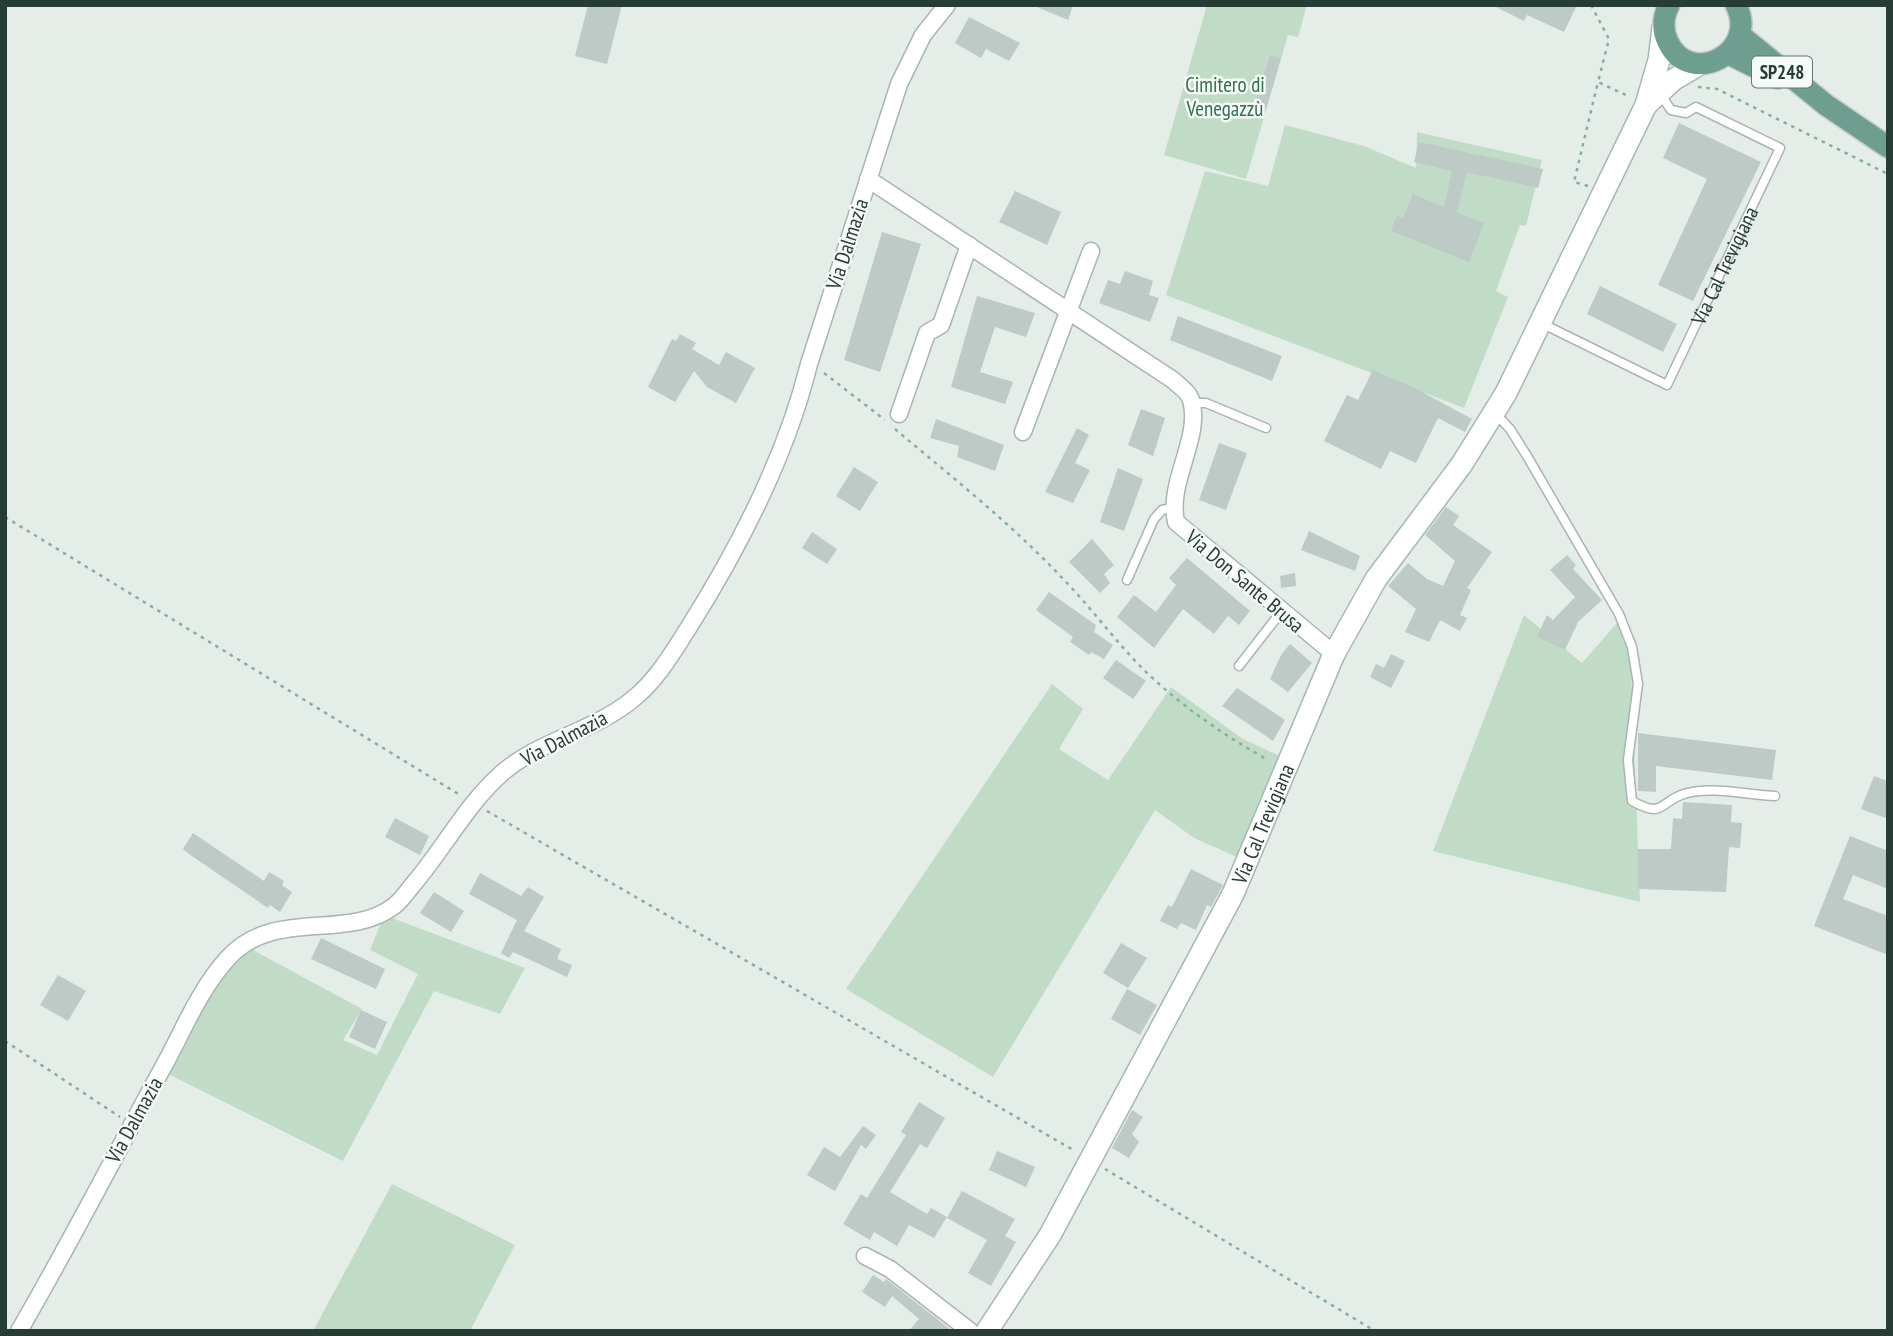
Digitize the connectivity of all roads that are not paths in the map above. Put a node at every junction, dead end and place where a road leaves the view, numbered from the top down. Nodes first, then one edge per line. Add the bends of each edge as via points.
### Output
1 (944, 6) edge
2 (1664, 14) edge
3 (1740, 15) edge
4 (1729, 54) junction
5 (1700, 64) junction
6 (1647, 98) junction
7 (1826, 105) junction
8 (1888, 147) edge
9 (868, 179) junction
10 (970, 245) junction
11 (1091, 251) dead end
12 (1070, 312) junction
13 (1541, 323) junction
14 (1191, 402) junction
15 (1495, 413) junction
16 (899, 414) dead end
17 (1266, 428) dead end
18 (1023, 432) dead end
19 (1173, 508) junction
20 (1127, 580) dead end
21 (1281, 611) junction
22 (1334, 654) junction
23 (1239, 666) dead end
24 (1775, 796) dead end
25 (865, 1256) dead end
26 (19, 1331) edge
27 (970, 1331) edge
28 (987, 1331) edge

1 - 9 street, Via Dalmazia via 908,62
2 - 5 main road via 1672,50
2 - 6 street, Via Cal Trevigiana via 1660,60
3 - 4 main road, SP248
3 - 7 main road, SP248
4 - 5 main road, SP248
4 - 7 main road, SP248
5 - 6 street
6 - 13 street, Via Cal Trevigiana
6 - 13 lane, Via Cal Trevigiana via 1686,113 1696,107 1780,148 1667,385
7 - 8 main road, SP248
9 - 10 street
9 - 26 street, Via Dalmazia via 798,408 747,527 650,684 587,729 523,757 500,775 394,906 352,921 263,934 229,957 190,1013
10 - 12 street
10 - 16 street via 941,325 927,333
11 - 12 street
12 - 14 street via 1174,380
12 - 18 street
13 - 15 street, Via Cal Trevigiana
14 - 17 lane via 1206,403
14 - 19 street, Via Don Sante Brusa via 1193,414
15 - 22 street, Via Cal Trevigiana via 1376,579
15 - 24 lane via 1527,456 1619,614 1632,647 1638,684 1628,760 1632,801 1647,810 1697,792
19 - 20 lane via 1162,510 1154,519
19 - 21 street, Via Don Sante Brusa via 1176,522
21 - 22 street, Via Don Sante Brusa
21 - 23 lane
22 - 28 street, Via Cal Trevigiana via 1233,894 1051,1235
25 - 27 street via 890,1269

